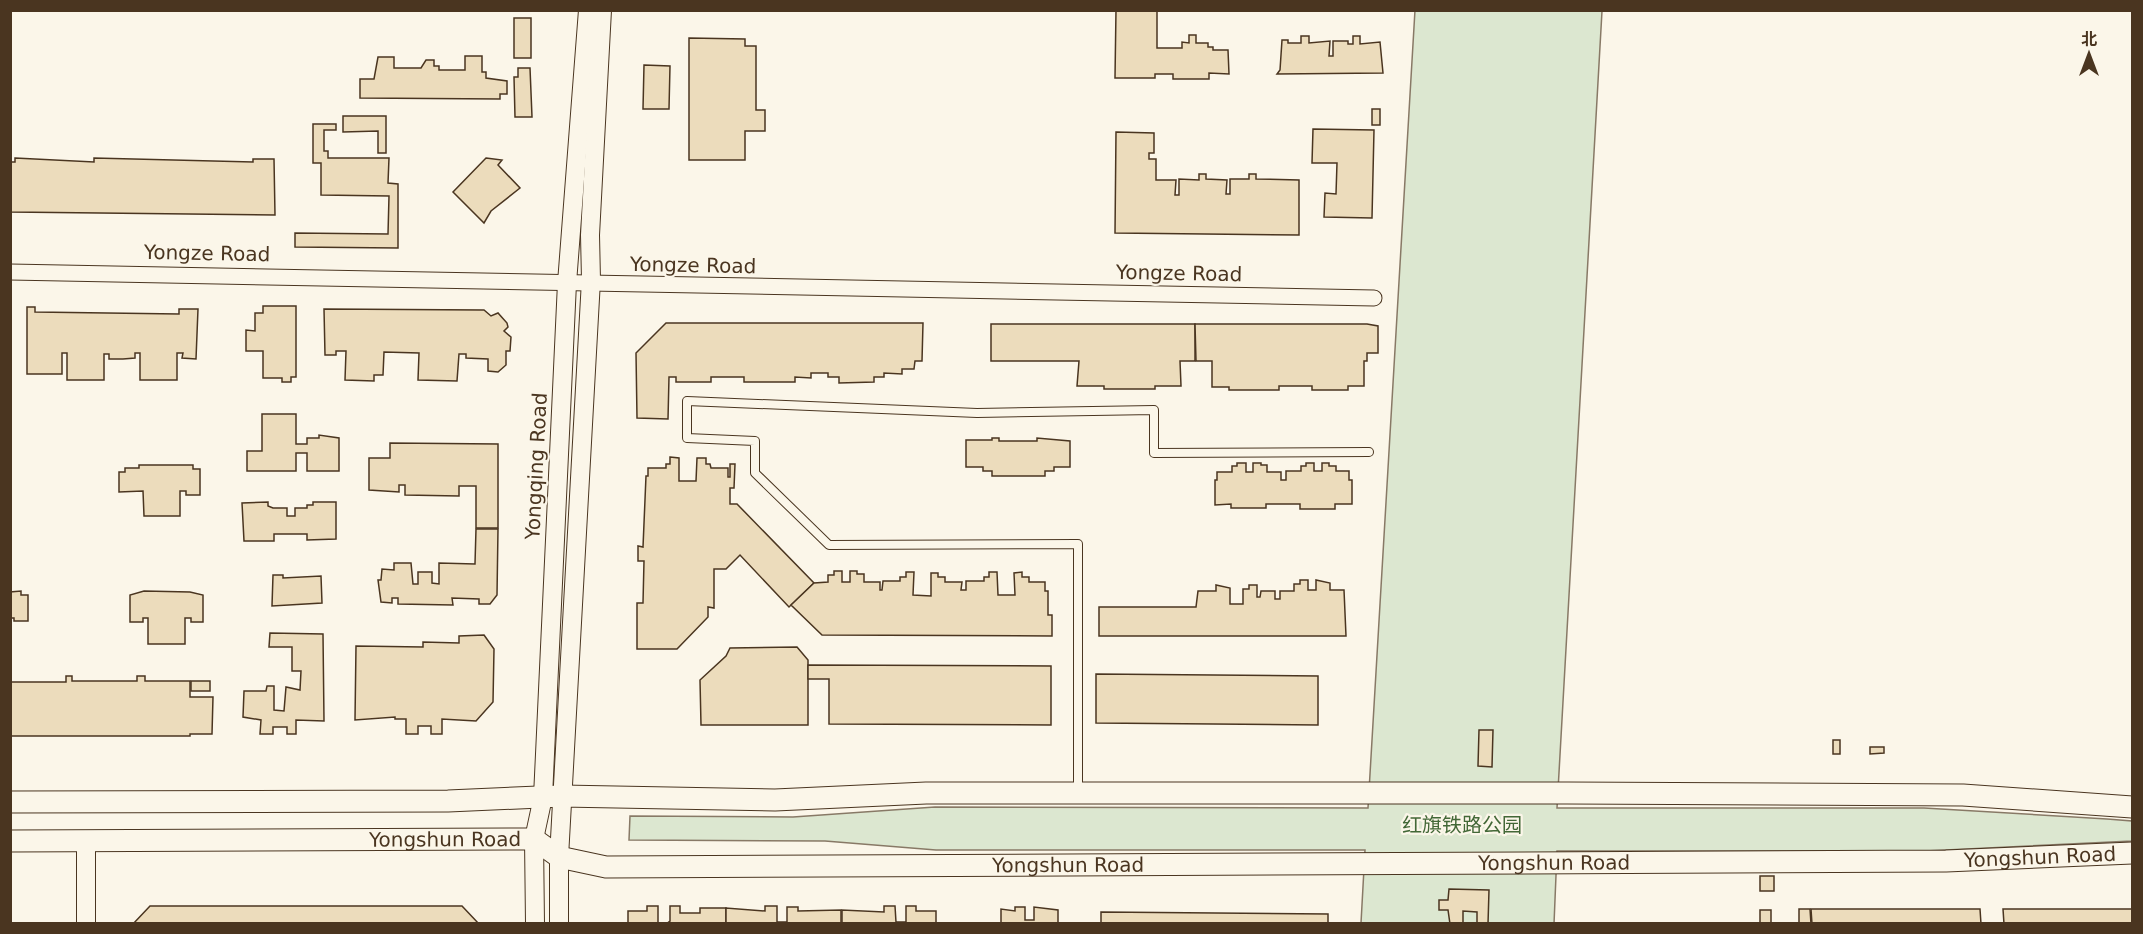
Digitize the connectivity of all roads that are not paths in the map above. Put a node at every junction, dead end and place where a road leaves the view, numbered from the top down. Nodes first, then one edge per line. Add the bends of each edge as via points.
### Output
1 (588, 10) edge
2 (602, 10) edge
3 (10, 272) edge
4 (567, 284) junction
5 (591, 284) junction
6 (1374, 297) dead end
7 (1369, 452) dead end
8 (1078, 795) junction
9 (553, 796) junction
10 (10, 802) edge
11 (2133, 807) edge
12 (534, 839) junction
13 (10, 841) edge
14 (86, 841) junction
15 (2133, 854) edge
16 (559, 857) junction
17 (86, 924) edge
18 (535, 924) edge
19 (559, 924) edge

1 - 4 street, Yongqing Road
2 - 5 street, Yongqing Road
3 - 4 street, Yongze Road
4 - 5 street, Yongze Road
4 - 9 street, Yongqing Road
5 - 6 street, Yongze Road
5 - 9 street, Yongqing Road
7 - 8 lane via 1154,453 1155,411 977,413 687,402 687,438 755,441 755,473 829,545 1078,544
8 - 9 main road, Yongshun Road via 926,793 775,800
8 - 11 main road, Yongshun Road via 1963,795
9 - 10 main road, Yongshun Road via 448,801
9 - 12 street, Yongqing Road
9 - 16 street, Yongqing Road
12 - 14 main road, Yongshun Road
12 - 16 main road, Yongshun Road
12 - 18 street, Yongqing Road
13 - 14 main road, Yongshun Road
14 - 17 street
15 - 16 main road, Yongshun Road via 1946,861 606,867
16 - 19 street, Yongqing Road

